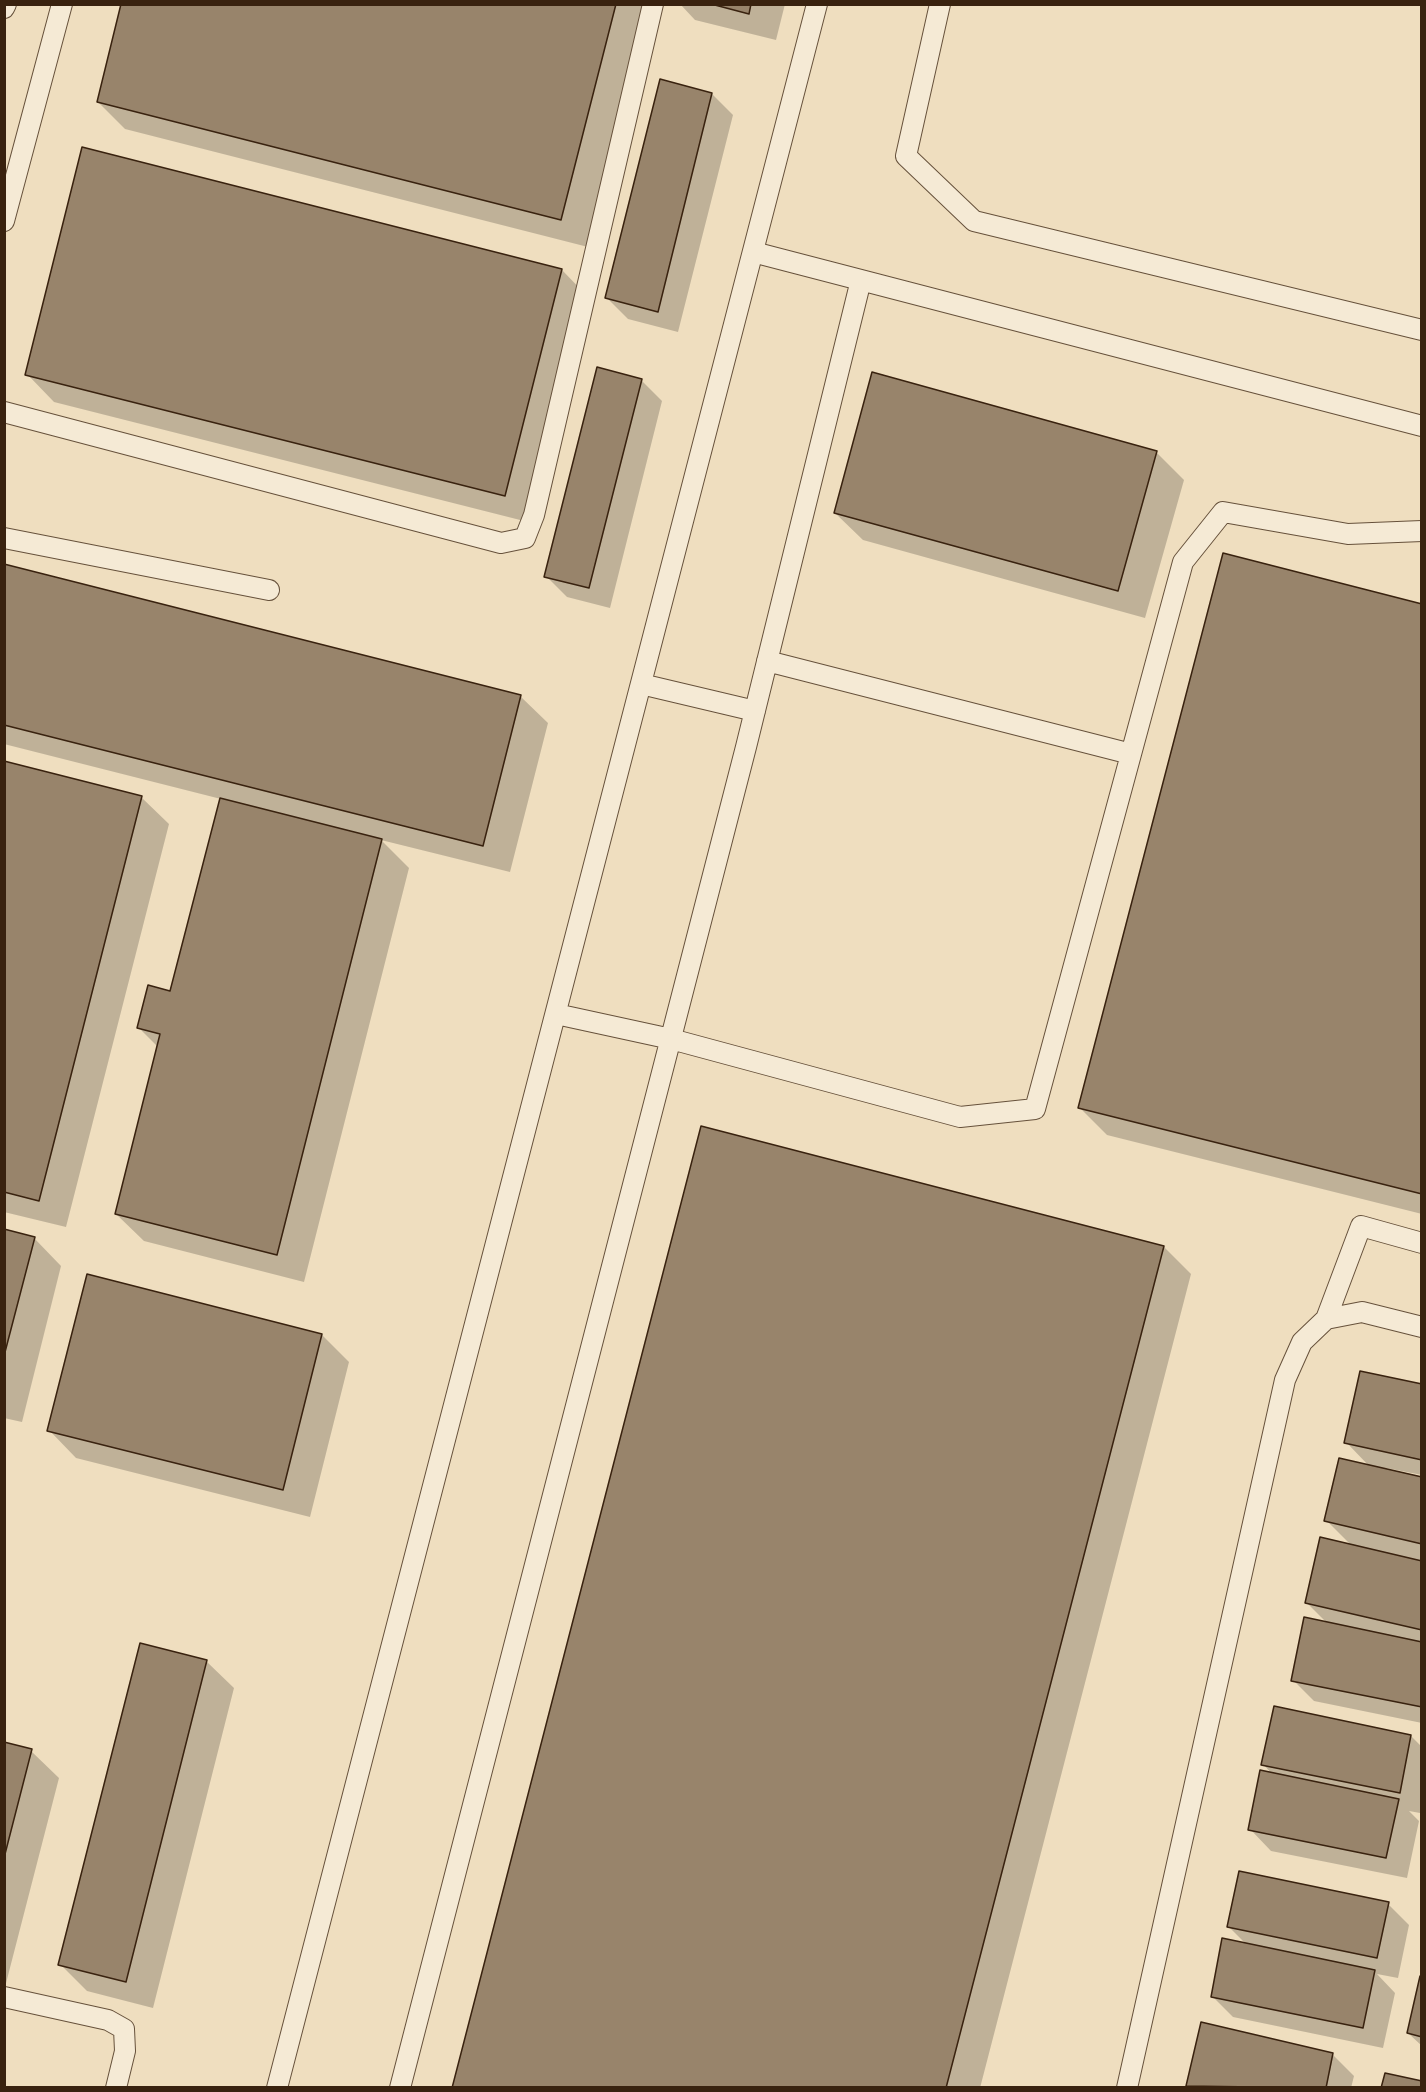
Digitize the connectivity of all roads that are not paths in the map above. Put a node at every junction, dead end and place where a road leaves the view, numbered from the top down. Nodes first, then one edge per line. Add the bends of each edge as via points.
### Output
1 (62, 4) edge
2 (653, 4) edge
3 (817, 4) edge
4 (940, 4) edge
5 (4, 221) edge
6 (753, 252) junction
7 (861, 280) junction
8 (1422, 330) edge
9 (4, 412) edge
10 (1422, 426) edge
11 (1422, 531) edge
12 (4, 538) edge
13 (269, 590) dead end
14 (767, 661) junction
15 (641, 684) junction
16 (755, 711) junction
17 (1131, 754) junction
18 (556, 1014) junction
19 (671, 1039) junction
20 (1422, 1243) edge
21 (1326, 1319) junction
22 (1422, 1326) edge
23 (4, 1997) edge
24 (116, 2088) edge
25 (278, 2088) edge
26 (400, 2088) edge
27 (1127, 2088) edge

1 - 5 lane
2 - 9 lane via 534,515 525,538 501,543
3 - 6 lane
4 - 8 lane via 906,156 974,221
6 - 7 lane
6 - 15 lane
7 - 10 lane
7 - 14 lane
11 - 17 lane via 1348,534 1222,512 1183,562
12 - 13 lane
14 - 16 lane
14 - 17 lane
15 - 16 lane
15 - 18 lane
16 - 19 lane
17 - 19 lane via 1035,1109 960,1117
18 - 19 lane
18 - 25 lane
19 - 26 lane
20 - 21 lane via 1361,1227
21 - 22 lane via 1362,1312
21 - 27 lane via 1302,1342 1285,1380
23 - 24 lane via 108,2020 124,2029 125,2051

